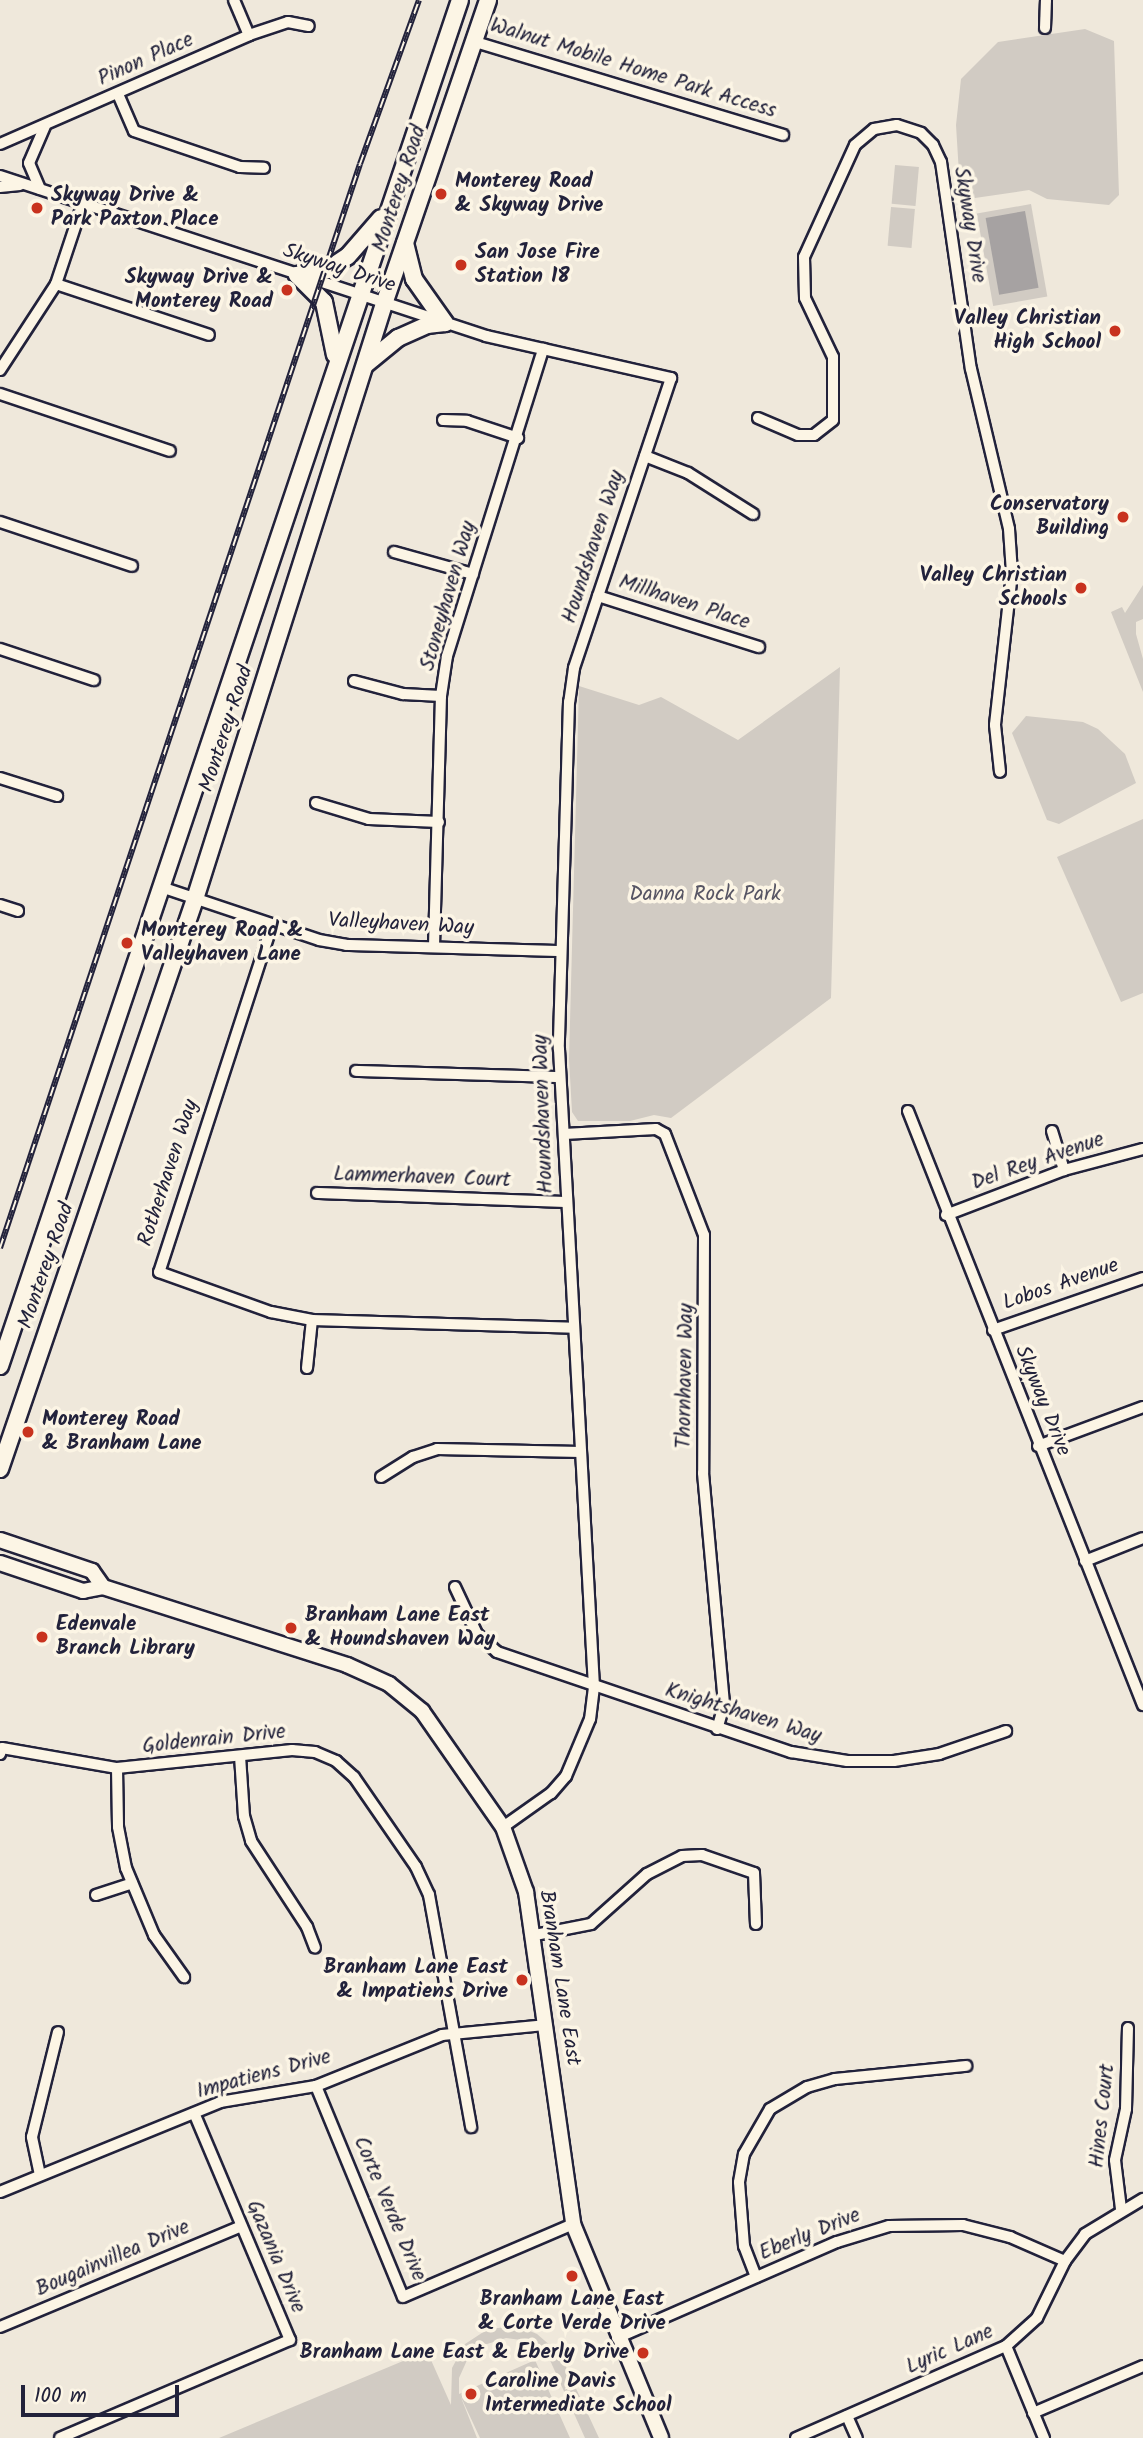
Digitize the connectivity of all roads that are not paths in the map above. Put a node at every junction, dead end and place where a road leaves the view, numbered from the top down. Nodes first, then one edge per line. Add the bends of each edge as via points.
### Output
1 (234, 0) edge
2 (460, 0) edge
3 (488, 0) edge
4 (1046, 0) edge
5 (309, 26) dead end
6 (1045, 29) dead end
7 (249, 35) junction
8 (472, 41) junction
9 (118, 93) junction
10 (45, 125) junction
11 (783, 135) dead end
12 (0, 144) edge
13 (264, 168) dead end
14 (0, 176) edge
15 (27, 185) junction
16 (0, 187) edge
17 (40, 189) junction
18 (83, 203) junction
19 (387, 211) junction
20 (405, 243) junction
21 (297, 275) junction
22 (56, 284) junction
23 (359, 295) junction
24 (384, 304) junction
25 (444, 323) junction
26 (209, 335) dead end
27 (543, 349) junction
28 (336, 361) junction
29 (365, 365) junction
30 (0, 370) edge
31 (671, 378) joint
32 (0, 394) edge
33 (758, 418) dead end
34 (443, 420) dead end
35 (518, 438) junction
36 (170, 451) dead end
37 (645, 456) junction
38 (753, 514) dead end
39 (0, 522) edge
40 (394, 552) dead end
41 (132, 566) dead end
42 (473, 574) junction
43 (598, 596) junction
44 (759, 647) dead end
45 (0, 649) edge
46 (94, 680) dead end
47 (354, 681) dead end
48 (442, 696) junction
49 (1000, 772) dead end
50 (0, 778) edge
51 (57, 796) dead end
52 (316, 803) dead end
53 (439, 822) junction
54 (164, 888) junction
55 (195, 898) junction
56 (0, 905) edge
57 (18, 911) dead end
58 (272, 925) junction
59 (434, 947) junction
60 (561, 951) junction
61 (356, 1071) dead end
62 (559, 1077) junction
63 (908, 1111) dead end
64 (1052, 1131) dead end
65 (564, 1135) junction
66 (1143, 1149) edge
67 (1063, 1170) junction
68 (317, 1193) dead end
69 (567, 1202) junction
70 (946, 1215) junction
71 (1143, 1278) edge
72 (312, 1320) junction
73 (574, 1328) junction
74 (993, 1330) junction
75 (0, 1366) edge
76 (307, 1368) dead end
77 (1143, 1407) edge
78 (1038, 1446) junction
79 (581, 1452) junction
80 (0, 1469) edge
81 (381, 1477) dead end
82 (1143, 1538) edge
83 (0, 1540) edge
84 (1085, 1561) junction
85 (0, 1563) edge
86 (103, 1587) junction
87 (454, 1587) dead end
88 (1143, 1672) edge
89 (1131, 1677) junction
90 (594, 1687) junction
91 (1143, 1705) edge
92 (718, 1728) junction
93 (1006, 1731) dead end
94 (1, 1751) edge
95 (240, 1756) junction
96 (117, 1768) junction
97 (503, 1827) junction
98 (132, 1883) junction
99 (96, 1895) dead end
100 (756, 1924) dead end
101 (535, 1935) junction
102 (315, 1948) dead end
103 (184, 1977) dead end
104 (545, 2025) junction
105 (1128, 2028) dead end
106 (58, 2032) dead end
107 (454, 2033) junction
108 (966, 2066) dead end
109 (316, 2086) junction
110 (194, 2113) junction
111 (471, 2127) dead end
112 (40, 2175) junction
113 (0, 2192) edge
114 (1143, 2199) edge
115 (1121, 2208) junction
116 (573, 2224) junction
117 (241, 2226) junction
118 (1065, 2262) junction
119 (756, 2277) junction
120 (0, 2328) edge
121 (617, 2338) junction
122 (1006, 2346) junction
123 (1143, 2366) edge
124 (1033, 2413) junction
125 (848, 2416) junction
126 (60, 2438) edge
127 (661, 2438) edge
128 (796, 2438) edge
129 (857, 2438) edge
130 (1044, 2438) edge

1 - 7 street
2 - 19 main road, Monterey Road
3 - 8 main road, Monterey Road
4 - 6 street
5 - 7 street, Pinon Place via 288,22
7 - 9 street, Pinon Place
8 - 11 street, Walnut Mobile Home Park Access
8 - 20 main road, Monterey Road
9 - 10 street, Pinon Place
9 - 13 street via 134,131 240,167
10 - 12 street, Pinon Place
10 - 17 street via 29,163
14 - 15 street, Skyway Drive
15 - 16 street
15 - 17 street, Skyway Drive
17 - 18 street, Skyway Drive
18 - 21 street, Skyway Drive
18 - 22 street
19 - 21 main road via 348,257 327,270
19 - 23 main road, Monterey Road
20 - 24 main road, Monterey Road
20 - 25 main road via 414,279
21 - 23 street, Skyway Drive
21 - 28 main road via 328,311
22 - 26 street
22 - 30 street
23 - 24 street, Skyway Drive
23 - 28 main road, Monterey Road
24 - 25 street, Skyway Drive
24 - 29 main road, Monterey Road
25 - 27 street, Skyway Drive
25 - 29 main road via 398,338
27 - 31 street, Skyway Drive
27 - 35 street, Stoneyhaven Way
28 - 54 main road, Monterey Road
29 - 55 main road, Monterey Road
31 - 37 street, Houndshaven Way
32 - 36 street
33 - 49 street, Skyway Drive via 798,435 814,435 833,420 833,357 805,298 804,257 855,145 874,129 897,125 920,133 941,162 971,369 1009,529 1012,573 995,725
34 - 35 street via 467,421
35 - 42 street, Stoneyhaven Way
37 - 38 street via 688,473
37 - 43 street, Houndshaven Way
39 - 41 street
40 - 42 street
42 - 48 street, Stoneyhaven Way via 447,656
43 - 44 street, Millhaven Place
43 - 60 street, Houndshaven Way via 570,683
45 - 46 street
47 - 48 street via 403,694
48 - 53 street, Stoneyhaven Way
50 - 51 street
52 - 53 street via 369,819
53 - 59 street, Stoneyhaven Way
54 - 55 street, Valleyhaven Way
54 - 75 main road, Monterey Road
55 - 58 street, Valleyhaven Way
55 - 80 main road, Monterey Road
56 - 57 street
58 - 59 street, Valleyhaven Way via 346,945
58 - 72 street, Rotherhaven Way via 159,1272 271,1312
59 - 60 street, Valleyhaven Way
60 - 62 street, Houndshaven Way
61 - 62 street
62 - 65 street, Houndshaven Way
63 - 70 street, Skyway Drive
64 - 67 street
65 - 69 street, Houndshaven Way
65 - 92 street, Thornhaven Way via 656,1129 665,1134 704,1235 703,1473 723,1705
66 - 67 street, Del Rey Avenue
67 - 70 street, Del Rey Avenue
68 - 69 street, Lammerhaven Court
69 - 73 street, Houndshaven Way
70 - 74 street, Skyway Drive
71 - 74 street, Lobos Avenue
72 - 73 street, Rotherhaven Way
72 - 76 street
73 - 79 street, Houndshaven Way
74 - 78 street, Skyway Drive
77 - 78 street
78 - 84 street, Skyway Drive
79 - 81 street via 436,1449
79 - 90 street, Houndshaven Way
82 - 84 street
83 - 86 street, Branham Lane East via 92,1572
84 - 89 street, Skyway Drive
85 - 86 street, Branham Lane East via 83,1591
86 - 97 street, Branham Lane East via 347,1665 389,1684 422,1711
87 - 90 street, Knightshaven Way via 477,1634 497,1652
88 - 89 street
89 - 91 street, Skyway Drive
90 - 92 street, Knightshaven Way
90 - 97 street, Houndshaven Way via 590,1719 566,1776 551,1793
92 - 93 street, Knightshaven Way via 791,1752 847,1761 939,1754
94 - 96 street, Goldenrain Drive
95 - 96 street, Goldenrain Drive
95 - 102 street via 244,1816 251,1841 307,1927
95 - 107 street, Goldenrain Drive via 315,1752 336,1761 354,1777 416,1867 429,1895
96 - 98 street via 118,1827
97 - 101 street, Branham Lane East via 526,1892
98 - 99 street
98 - 103 street via 155,1935
100 - 101 street via 754,1873 702,1855 682,1856 647,1874 591,1924
101 - 104 street, Branham Lane East
104 - 107 street, Impatiens Drive
104 - 116 street, Branham Lane East
105 - 115 street, Hines Court via 1126,2109 1115,2160
106 - 112 street via 32,2137
107 - 109 street, Impatiens Drive
107 - 111 street, Goldenrain Drive
108 - 119 street via 835,2080 807,2087 770,2109 744,2154 739,2182 744,2246
109 - 110 street, Impatiens Drive via 220,2102
109 - 116 street, Corte Verde Drive via 403,2297
110 - 112 street, Impatiens Drive
110 - 117 street, Gazania Drive
112 - 113 street, Impatiens Drive
114 - 115 street, Lyric Lane
115 - 118 street, Lyric Lane via 1085,2234
116 - 121 street, Branham Lane East
117 - 120 street, Bougainvillea Drive
117 - 126 street, Gazania Drive via 290,2340
118 - 119 street, Eberly Drive via 1010,2237 963,2225 926,2223 864,2232
118 - 122 street, Lyric Lane via 1037,2318
119 - 121 street, Eberly Drive
121 - 127 street, Branham Lane East
122 - 124 street
122 - 125 street, Lyric Lane
123 - 124 street
124 - 130 street
125 - 128 street, Lyric Lane
125 - 129 street

